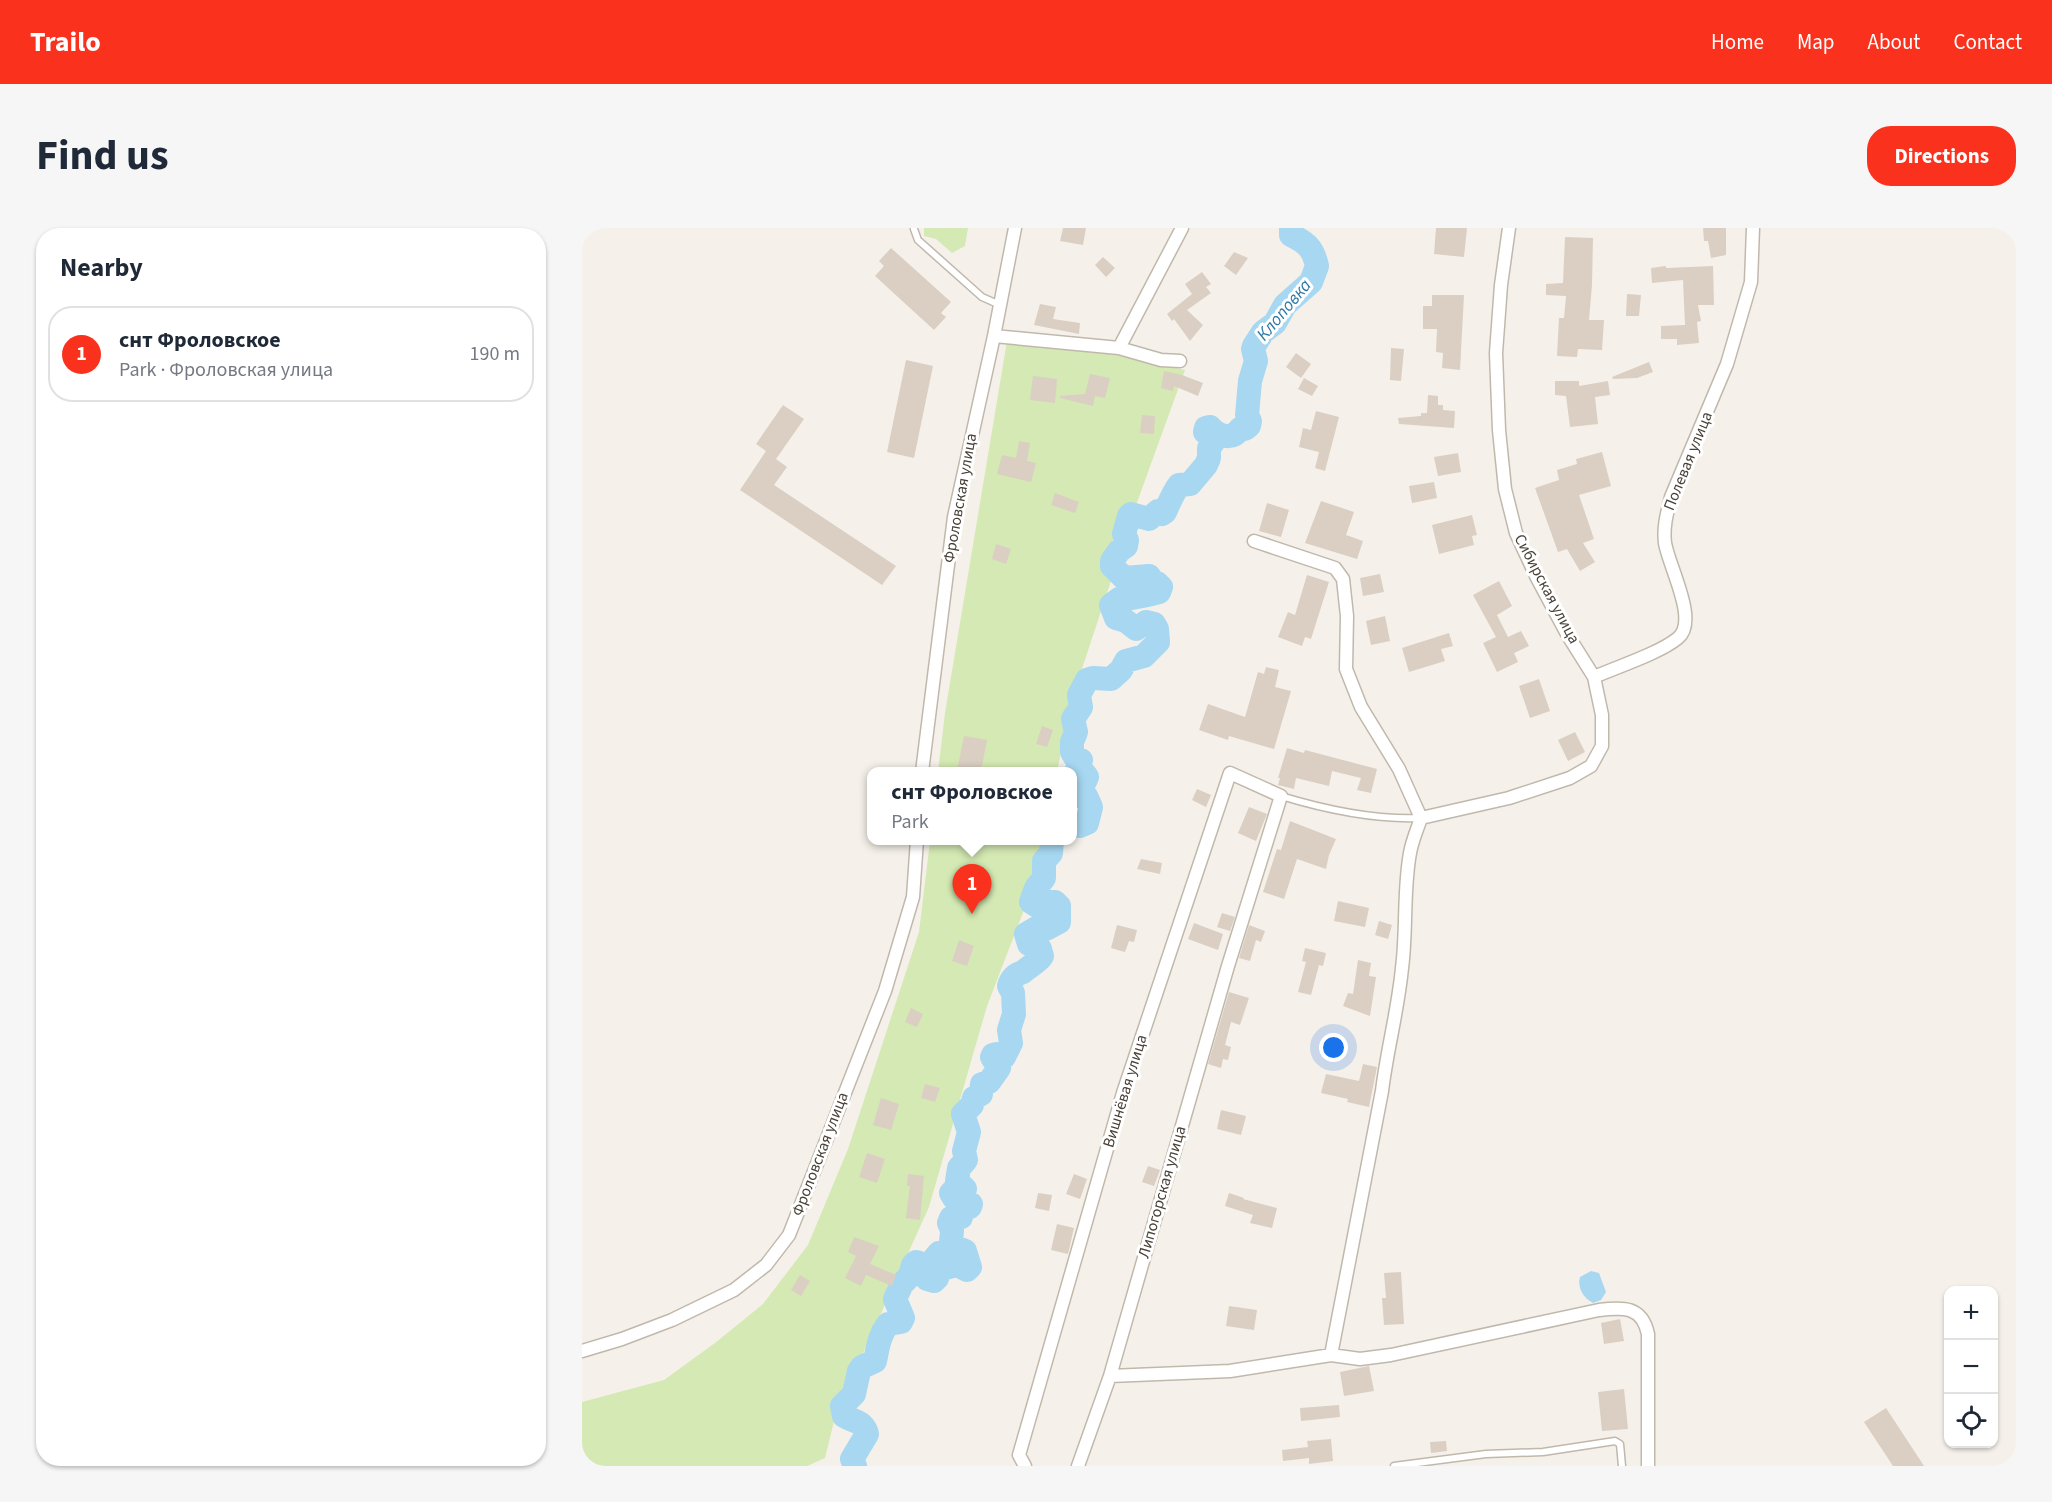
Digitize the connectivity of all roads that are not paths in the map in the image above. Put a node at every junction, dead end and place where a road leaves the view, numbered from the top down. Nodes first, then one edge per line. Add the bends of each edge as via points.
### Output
1 (912, 228) edge
2 (1015, 228) edge
3 (1182, 228) edge
4 (1509, 228) edge
5 (1753, 228) edge
6 (1000, 305) junction
7 (994, 336) junction
8 (1119, 348) junction
9 (1180, 362) dead end
10 (1254, 541) dead end
11 (1594, 677) junction
12 (923, 767) edge
13 (1281, 796) junction
14 (1421, 818) junction
15 (917, 845) edge
16 (582, 1351) edge
17 (1331, 1355) junction
18 (1110, 1376) junction
19 (1024, 1466) edge
20 (1078, 1466) edge
21 (1394, 1466) edge
22 (1622, 1466) edge
23 (1648, 1466) edge

1 - 6 lane via 918,240 982,297
2 - 6 street, Фроловская улица
3 - 8 street
4 - 11 street, Сибирская улица via 1496,353 1505,489 1524,551
5 - 11 street, Полевая улица via 1751,282 1727,364 1665,518 1666,544 1685,609 1685,630 1668,645
6 - 7 street, Фроловская улица
7 - 8 street
7 - 12 street, Фроловская улица via 954,517
8 - 9 street
10 - 14 street via 1335,568 1343,579 1346,669 1361,707 1399,769
11 - 14 street, Сибирская улица via 1603,734 1591,766 1570,778 1509,798
13 - 14 lane via 1356,814
13 - 18 street, Липогорская улица
13 - 19 street, Вишнёвая улица via 1230,773 1123,1093 1019,1455
14 - 17 street via 1408,867 1399,998
15 - 16 street, Фроловская улица via 913,897 885,991 789,1235 766,1265 734,1290 672,1320
17 - 18 street via 1230,1371
17 - 23 street via 1360,1359 1391,1355 1599,1310 1632,1311 1639,1314 1648,1334
18 - 20 street, Липогорская улица
21 - 22 lane via 1615,1441 1620,1444

